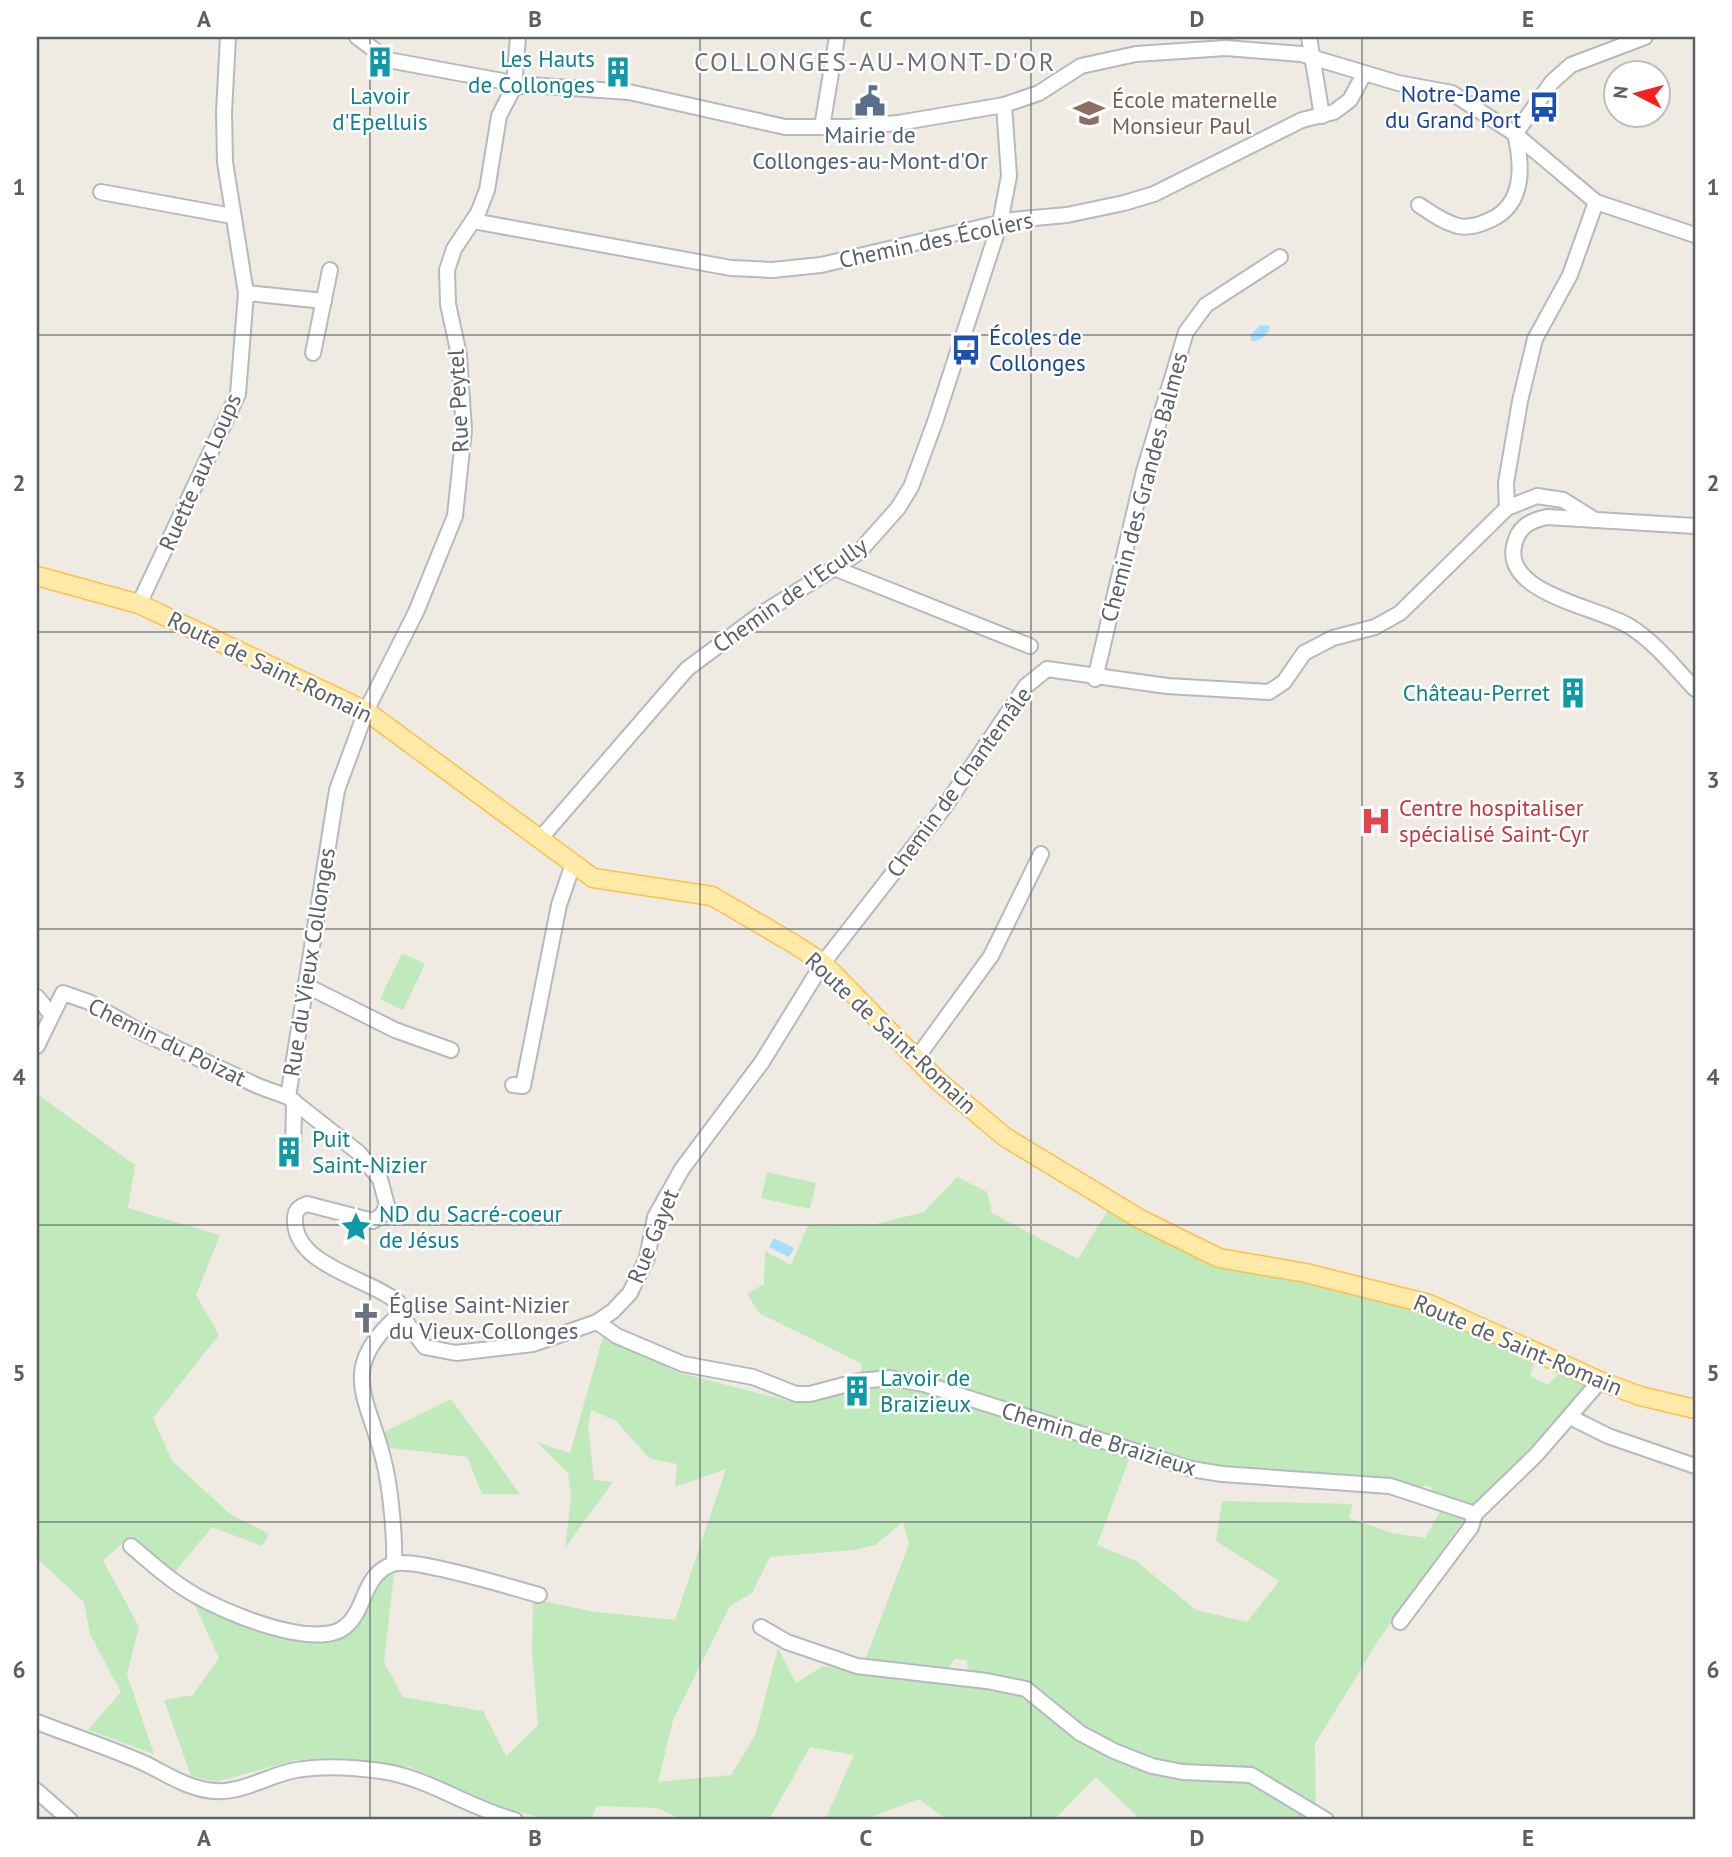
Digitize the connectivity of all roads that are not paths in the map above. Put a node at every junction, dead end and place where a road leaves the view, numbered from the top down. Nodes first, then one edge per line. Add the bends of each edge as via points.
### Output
1 (228, 37) edge
2 (357, 37) edge
3 (518, 37) edge
4 (837, 37) edge
5 (1309, 37) edge
6 (1645, 37) edge
7 (1314, 57) junction
8 (1364, 74) junction
9 (514, 87) junction
10 (1004, 105) junction
11 (1322, 116) junction
12 (822, 127) junction
13 (1515, 134) junction
14 (101, 192) dead end
15 (1596, 202) junction
16 (1419, 205) dead end
17 (232, 216) junction
18 (472, 221) junction
19 (1000, 223) junction
20 (1695, 235) edge
21 (1280, 257) dead end
22 (330, 270) dead end
23 (246, 293) junction
24 (324, 301) junction
25 (313, 352) dead end
26 (1507, 508) junction
27 (1595, 520) junction
28 (1695, 526) edge
29 (834, 568) junction
30 (37, 576) edge
31 (139, 604) junction
32 (1030, 646) dead end
33 (1096, 678) junction
34 (1695, 689) edge
35 (366, 710) junction
36 (539, 840) junction
37 (1041, 854) dead end
38 (573, 864) junction
39 (823, 962) junction
40 (305, 985) junction
41 (37, 997) edge
42 (51, 1014) junction
43 (37, 1046) edge
44 (451, 1050) dead end
45 (916, 1059) junction
46 (513, 1085) dead end
47 (291, 1099) junction
48 (293, 1156) dead end
49 (400, 1314) junction
50 (597, 1322) junction
51 (1600, 1381) junction
52 (1695, 1409) edge
53 (1570, 1417) junction
54 (1695, 1466) edge
55 (1475, 1514) junction
56 (131, 1546) dead end
57 (394, 1563) junction
58 (539, 1595) dead end
59 (1400, 1622) dead end
60 (761, 1627) dead end
61 (37, 1722) edge
62 (37, 1791) edge
63 (70, 1820) edge
64 (514, 1820) edge
65 (1326, 1820) edge

1 - 17 street, Ruette aux Loups via 224,112
2 - 9 street via 388,60
3 - 9 street
4 - 12 street
5 - 7 street
6 - 13 street via 1571,65 1552,82
7 - 8 street
7 - 10 street via 1226,48 1136,54 1081,66 1040,93
7 - 11 street
8 - 11 street, Chemin des Écoliers via 1344,106
8 - 13 street via 1452,93
9 - 12 street via 629,92 785,127
9 - 18 street, Rue Peytel via 499,116 487,190
10 - 12 street via 898,123
10 - 19 street, Chemin de l'Ecully via 1009,176
11 - 19 street, Chemin des Écoliers via 1279,131 1154,194 1068,215
13 - 15 street
13 - 16 street via 1519,173 1511,207 1478,226 1461,227
14 - 17 street
15 - 20 street
15 - 26 street via 1570,275 1535,339 1506,483
17 - 23 street, Ruette aux Loups
18 - 19 street, Chemin des Écoliers via 731,268 772,270 821,265
18 - 35 street, Rue Peytel via 447,270 463,420 459,498 416,612
19 - 29 street, Chemin de l'Ecully via 911,487 877,534
21 - 33 street, Chemin des Grandes Balmes via 1206,305 1186,332 1144,471
22 - 24 street
23 - 24 street
23 - 31 street, Ruette aux Loups via 238,394
24 - 25 street
26 - 27 street, Chemin de Chantemâle via 1537,496 1563,499
26 - 33 street, Chemin de Chantemâle via 1400,613 1304,653 1284,682 1269,692
27 - 28 street
27 - 34 street via 1547,517 1529,521 1517,534 1512,554 1518,574 1532,585 1628,626
29 - 32 street
29 - 36 street, Chemin de l'Ecully via 718,643 687,669
30 - 31 main road, Route de Saint-Romain
31 - 35 main road, Route de Saint-Romain
33 - 39 street, Chemin de Chantemâle via 1047,669 1026,687 943,809
35 - 36 main road, Route de Saint-Romain
35 - 40 street, Rue du Vieux Collonges via 337,790
36 - 38 main road, Route de Saint-Romain
37 - 45 street via 991,956
38 - 39 main road, Route de Saint-Romain via 593,878 712,896
38 - 46 street via 559,905 523,1086
39 - 45 main road, Route de Saint-Romain
39 - 50 street, Rue Gayet via 762,1062 682,1169 655,1217 647,1258 630,1293
40 - 44 street via 395,1030
40 - 47 street, Rue du Vieux Collonges
41 - 42 street
42 - 43 street, Chemin du Poizat
42 - 47 street, Chemin du Poizat via 63,993 89,1002 139,1031
45 - 51 main road, Route de Saint-Romain via 1005,1137 1140,1219 1219,1258 1306,1273 1429,1304
47 - 48 street
47 - 49 street, Rue du Vieux Collonges via 359,1153 380,1179 387,1205 373,1221 307,1204 295,1214 295,1228 307,1250 328,1266 385,1291 399,1303
49 - 50 street, Rue Gayet via 425,1347 456,1353 533,1344
49 - 57 street via 370,1344 361,1382 387,1472
50 - 55 street, Chemin de Braizieux via 617,1336 683,1364 753,1377 796,1394 890,1378 924,1384 1191,1469 1390,1486
51 - 52 main road, Route de Saint-Romain
51 - 53 street
53 - 54 street via 1608,1436
53 - 55 street
55 - 59 street via 1463,1538
56 - 57 street via 194,1595 274,1628 319,1634 335,1633 348,1625 373,1576
57 - 58 street via 429,1566
60 - 65 street via 787,1642 857,1666 1026,1689 1080,1733 1152,1766 1251,1775
61 - 64 street via 144,1763 193,1788 217,1792 295,1770 328,1766 381,1771 421,1779
62 - 63 street

